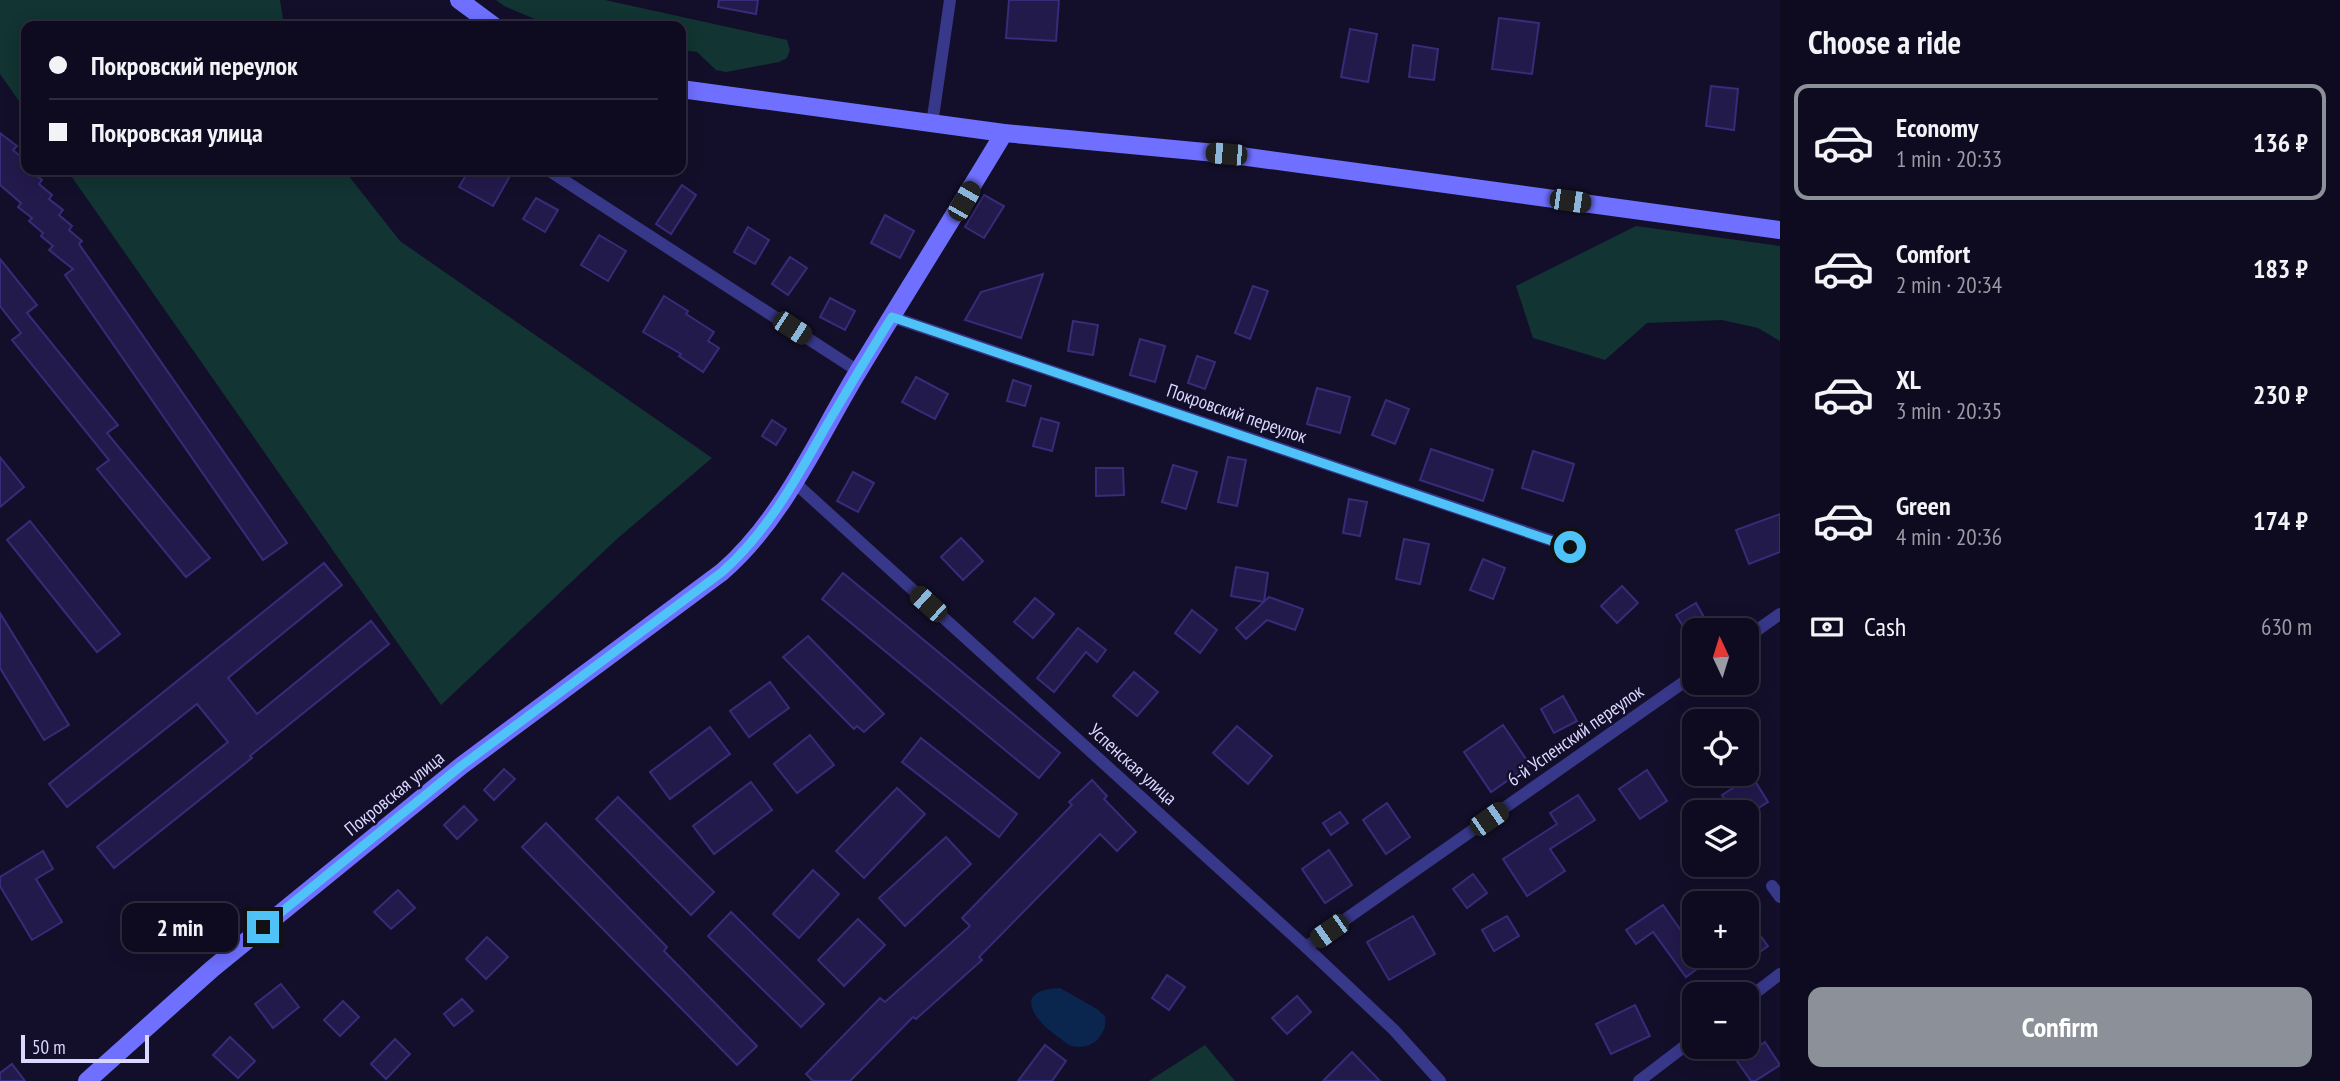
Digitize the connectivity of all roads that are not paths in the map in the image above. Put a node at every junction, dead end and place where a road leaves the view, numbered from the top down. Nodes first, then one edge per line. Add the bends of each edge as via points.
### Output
1 (459, 0) edge
2 (950, 0) edge
3 (487, 21) edge
4 (686, 90) edge
5 (932, 124) junction
6 (1004, 133) junction
7 (556, 175) edge
8 (1780, 230) edge
9 (892, 317) junction
10 (858, 371) junction
11 (794, 482) junction
12 (1570, 547) dead end
13 (1780, 614) edge
14 (1759, 629) edge
15 (1682, 683) edge
16 (1306, 947) junction
17 (1780, 974) edge
18 (1759, 990) edge
19 (1682, 1048) edge
20 (87, 1081) edge
21 (1440, 1081) edge
22 (1639, 1081) edge

1 - 3 street
2 - 5 street
4 - 5 street
5 - 6 street
6 - 8 street via 1226,154
6 - 9 street, Покровская улица
7 - 10 street
9 - 10 street, Покровская улица
9 - 12 street, Покровский переулок
10 - 11 street, Покровская улица
11 - 16 street, Успенская улица
11 - 20 street, Покровская улица via 760,535 722,572 429,792 212,969
13 - 14 street
15 - 16 street, 6-й Успенский переулок
16 - 21 street, Успенская улица via 1394,1030
17 - 18 street
19 - 22 street

